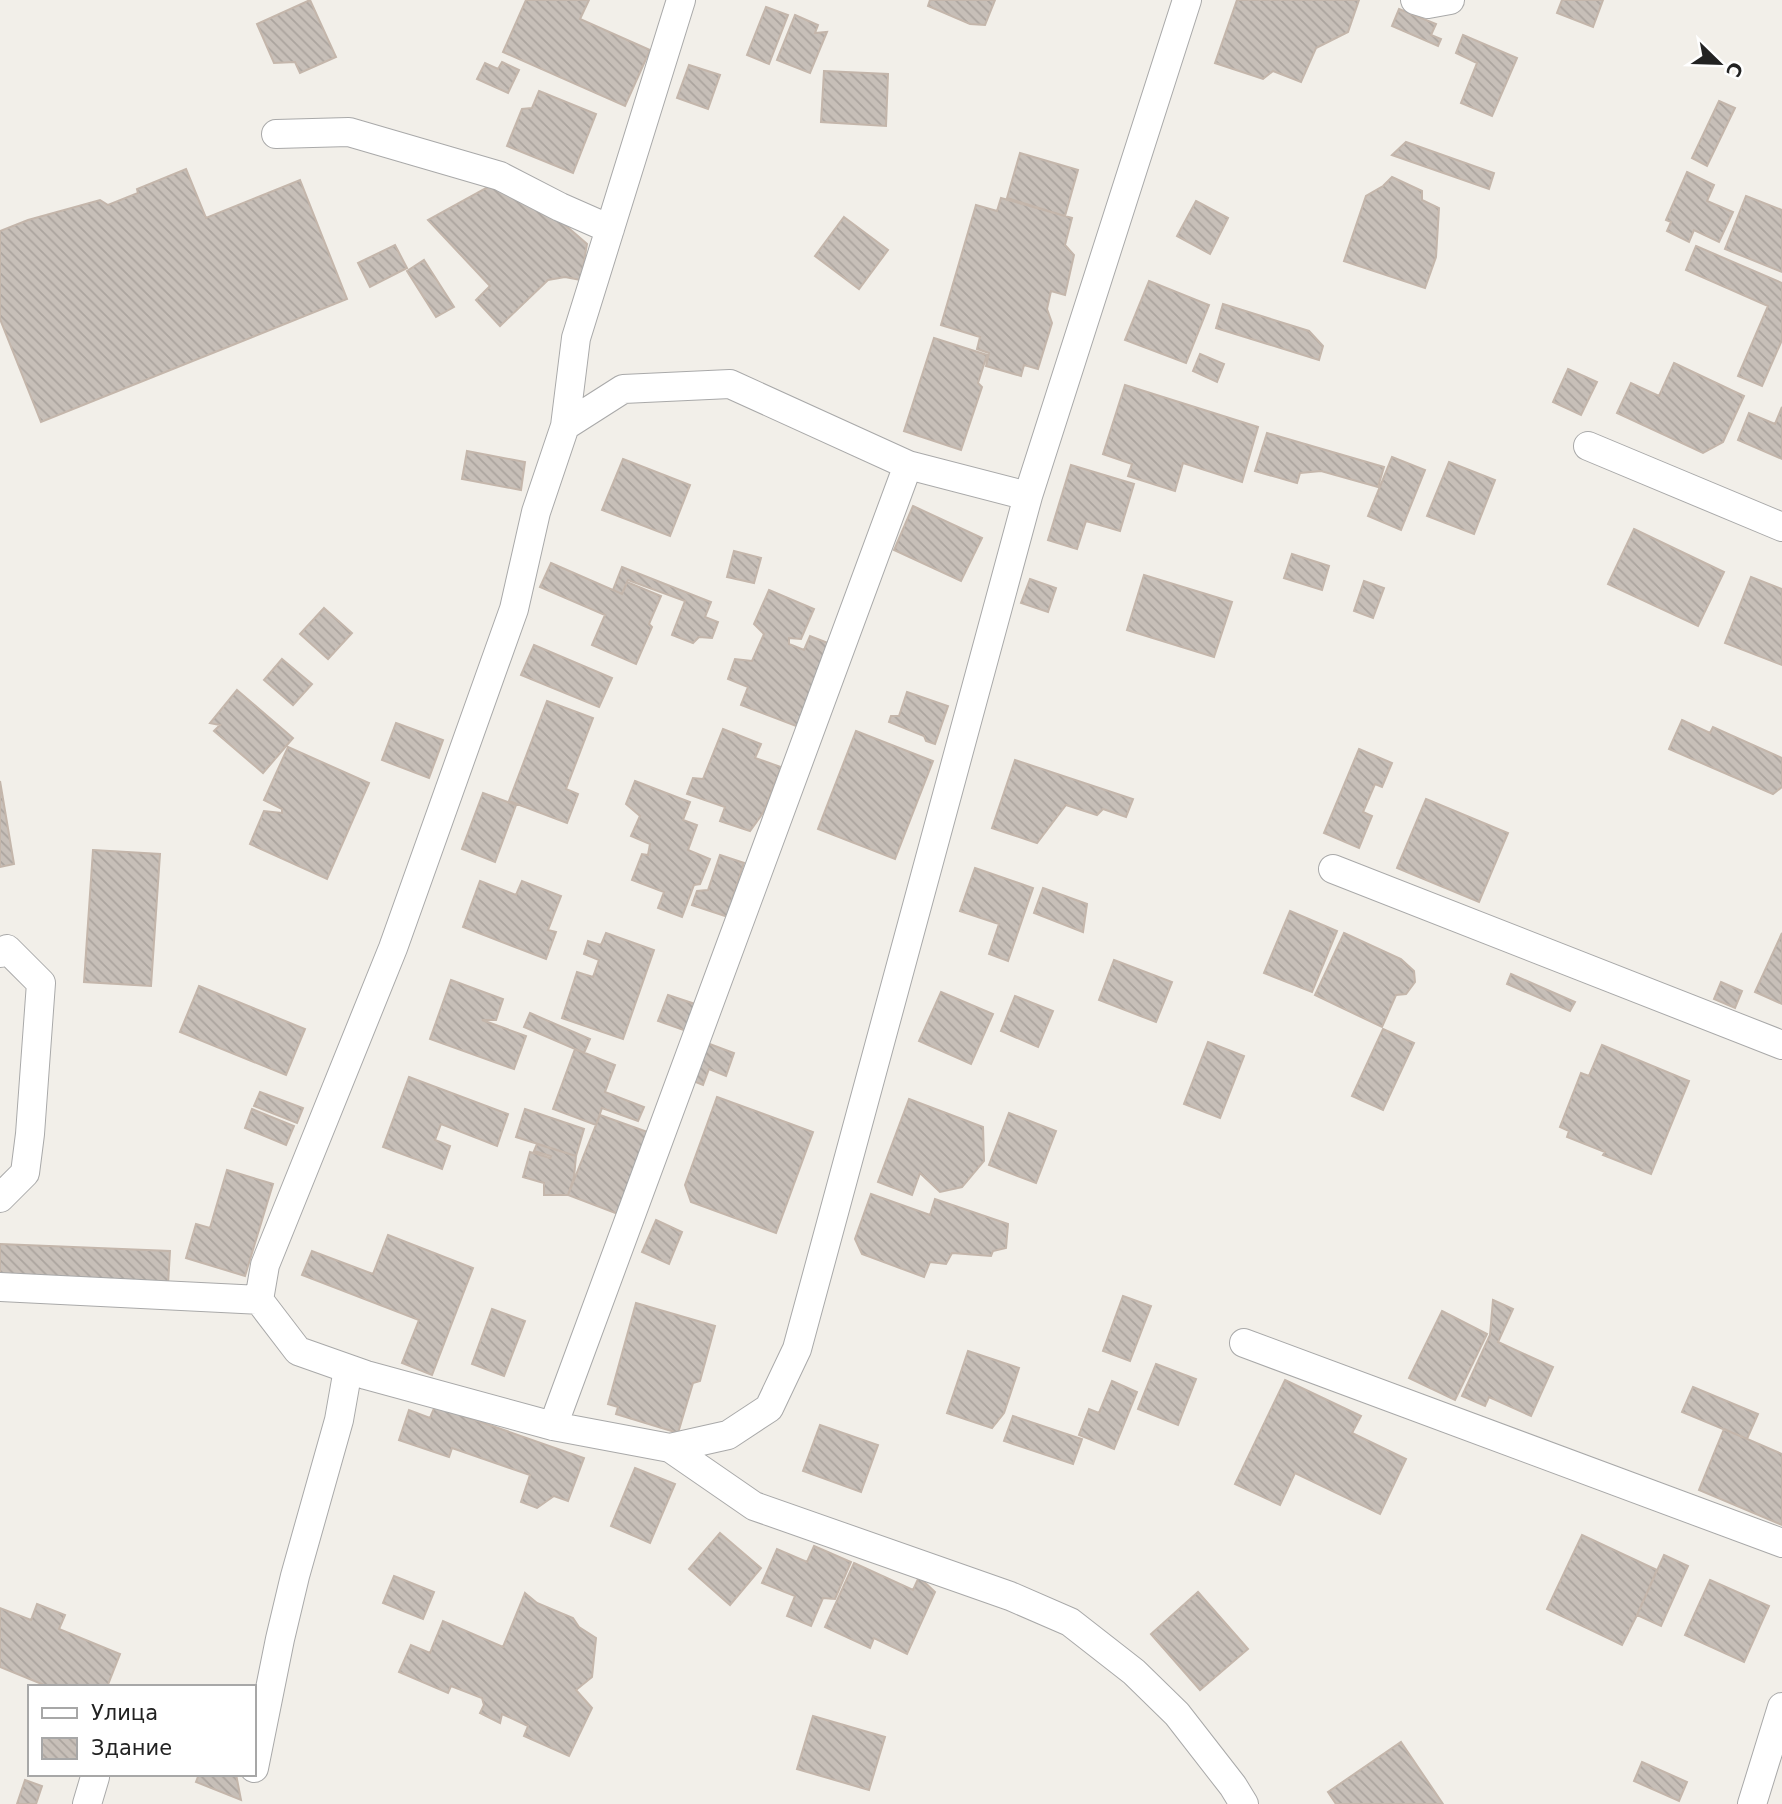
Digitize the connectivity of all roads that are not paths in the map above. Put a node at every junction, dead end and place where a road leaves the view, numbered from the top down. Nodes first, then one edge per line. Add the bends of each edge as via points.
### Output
1 (681, 0) edge
2 (1187, 0) edge
3 (1415, 0) edge
4 (1450, 0) edge
5 (276, 134) dead end
6 (610, 229) junction
7 (565, 426) junction
8 (1588, 446) dead end
9 (908, 465) junction
10 (1028, 496) junction
11 (1782, 527) edge
12 (1333, 869) dead end
13 (0, 953) edge
14 (1782, 1045) edge
15 (0, 1198) edge
16 (0, 1287) edge
17 (259, 1300) junction
18 (1244, 1343) dead end
19 (348, 1369) junction
20 (553, 1426) junction
21 (670, 1448) junction
22 (1782, 1544) edge
23 (1782, 1707) edge
24 (256, 1754) edge
25 (1244, 1804) edge
26 (1752, 1804) edge

1 - 6 street
2 - 10 street
3 - 4 street via 1428,4
5 - 6 street via 349,132 372,138 500,176
6 - 7 street via 576,338
7 - 9 street via 623,389 730,384
7 - 17 street via 536,512 509,622 393,948 265,1265
8 - 11 street
9 - 10 street
9 - 20 street
10 - 21 street via 797,1349 769,1408 728,1435
12 - 14 street
13 - 15 street via 8,948 41,983 25,1173
16 - 17 street
17 - 19 street via 298,1351
18 - 22 street
19 - 20 street
19 - 24 street via 339,1420 279,1640
20 - 21 street
21 - 25 street via 754,1506 1010,1596 1070,1622 1134,1672 1177,1714
23 - 26 street

